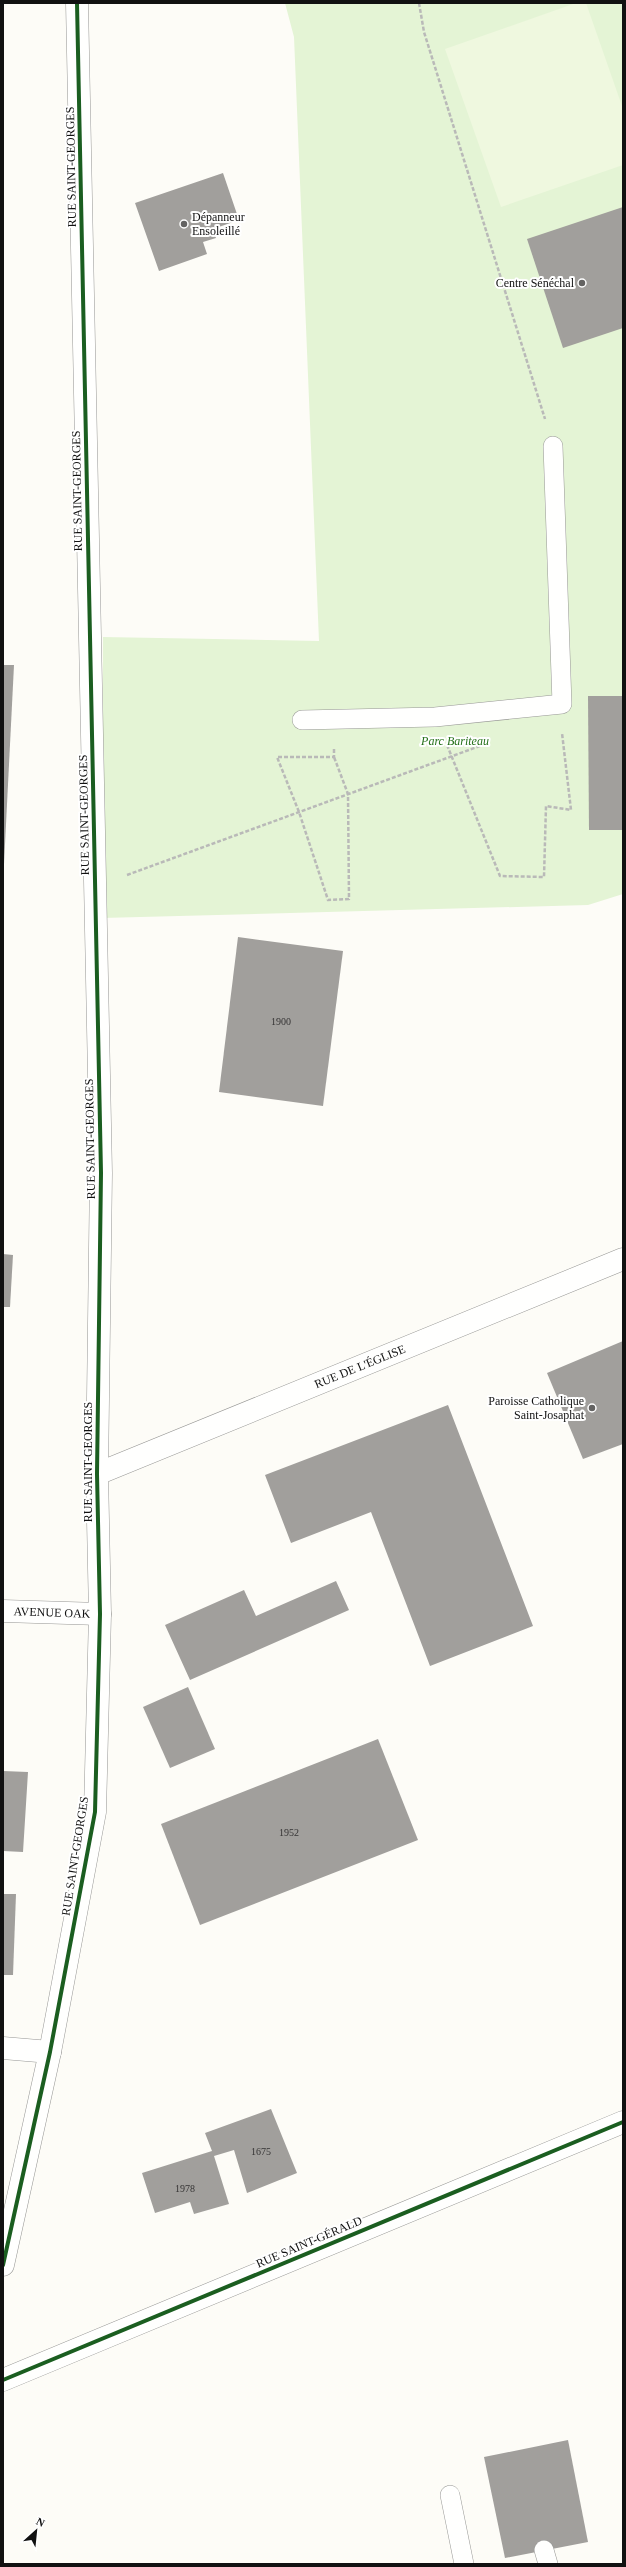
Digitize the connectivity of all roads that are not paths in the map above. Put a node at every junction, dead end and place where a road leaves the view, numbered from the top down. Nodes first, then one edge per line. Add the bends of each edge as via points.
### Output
1 (77, 3) edge
2 (553, 446) road end
3 (302, 720) dead end
4 (623, 1259) edge
5 (98, 1474) junction
6 (3, 1611) edge
7 (100, 1614) junction
8 (3, 2048) edge
9 (50, 2052) junction
10 (623, 2122) edge
11 (3, 2265) edge
12 (3, 2380) edge
13 (450, 2495) dead end
14 (464, 2564) edge

1 - 5 street, RUE SAINT-GEORGES via 101,1173
2 - 3 lane via 562,704 435,717
4 - 5 street, RUE DE L'ÉGLISE
5 - 7 street, RUE SAINT-GEORGES
6 - 7 street, AVENUE OAK
7 - 9 street, RUE SAINT-GEORGES via 95,1812
8 - 9 street
9 - 11 street, RUE SAINT-GEORGES
10 - 12 street, RUE SAINT-GÉRALD
13 - 14 lane

